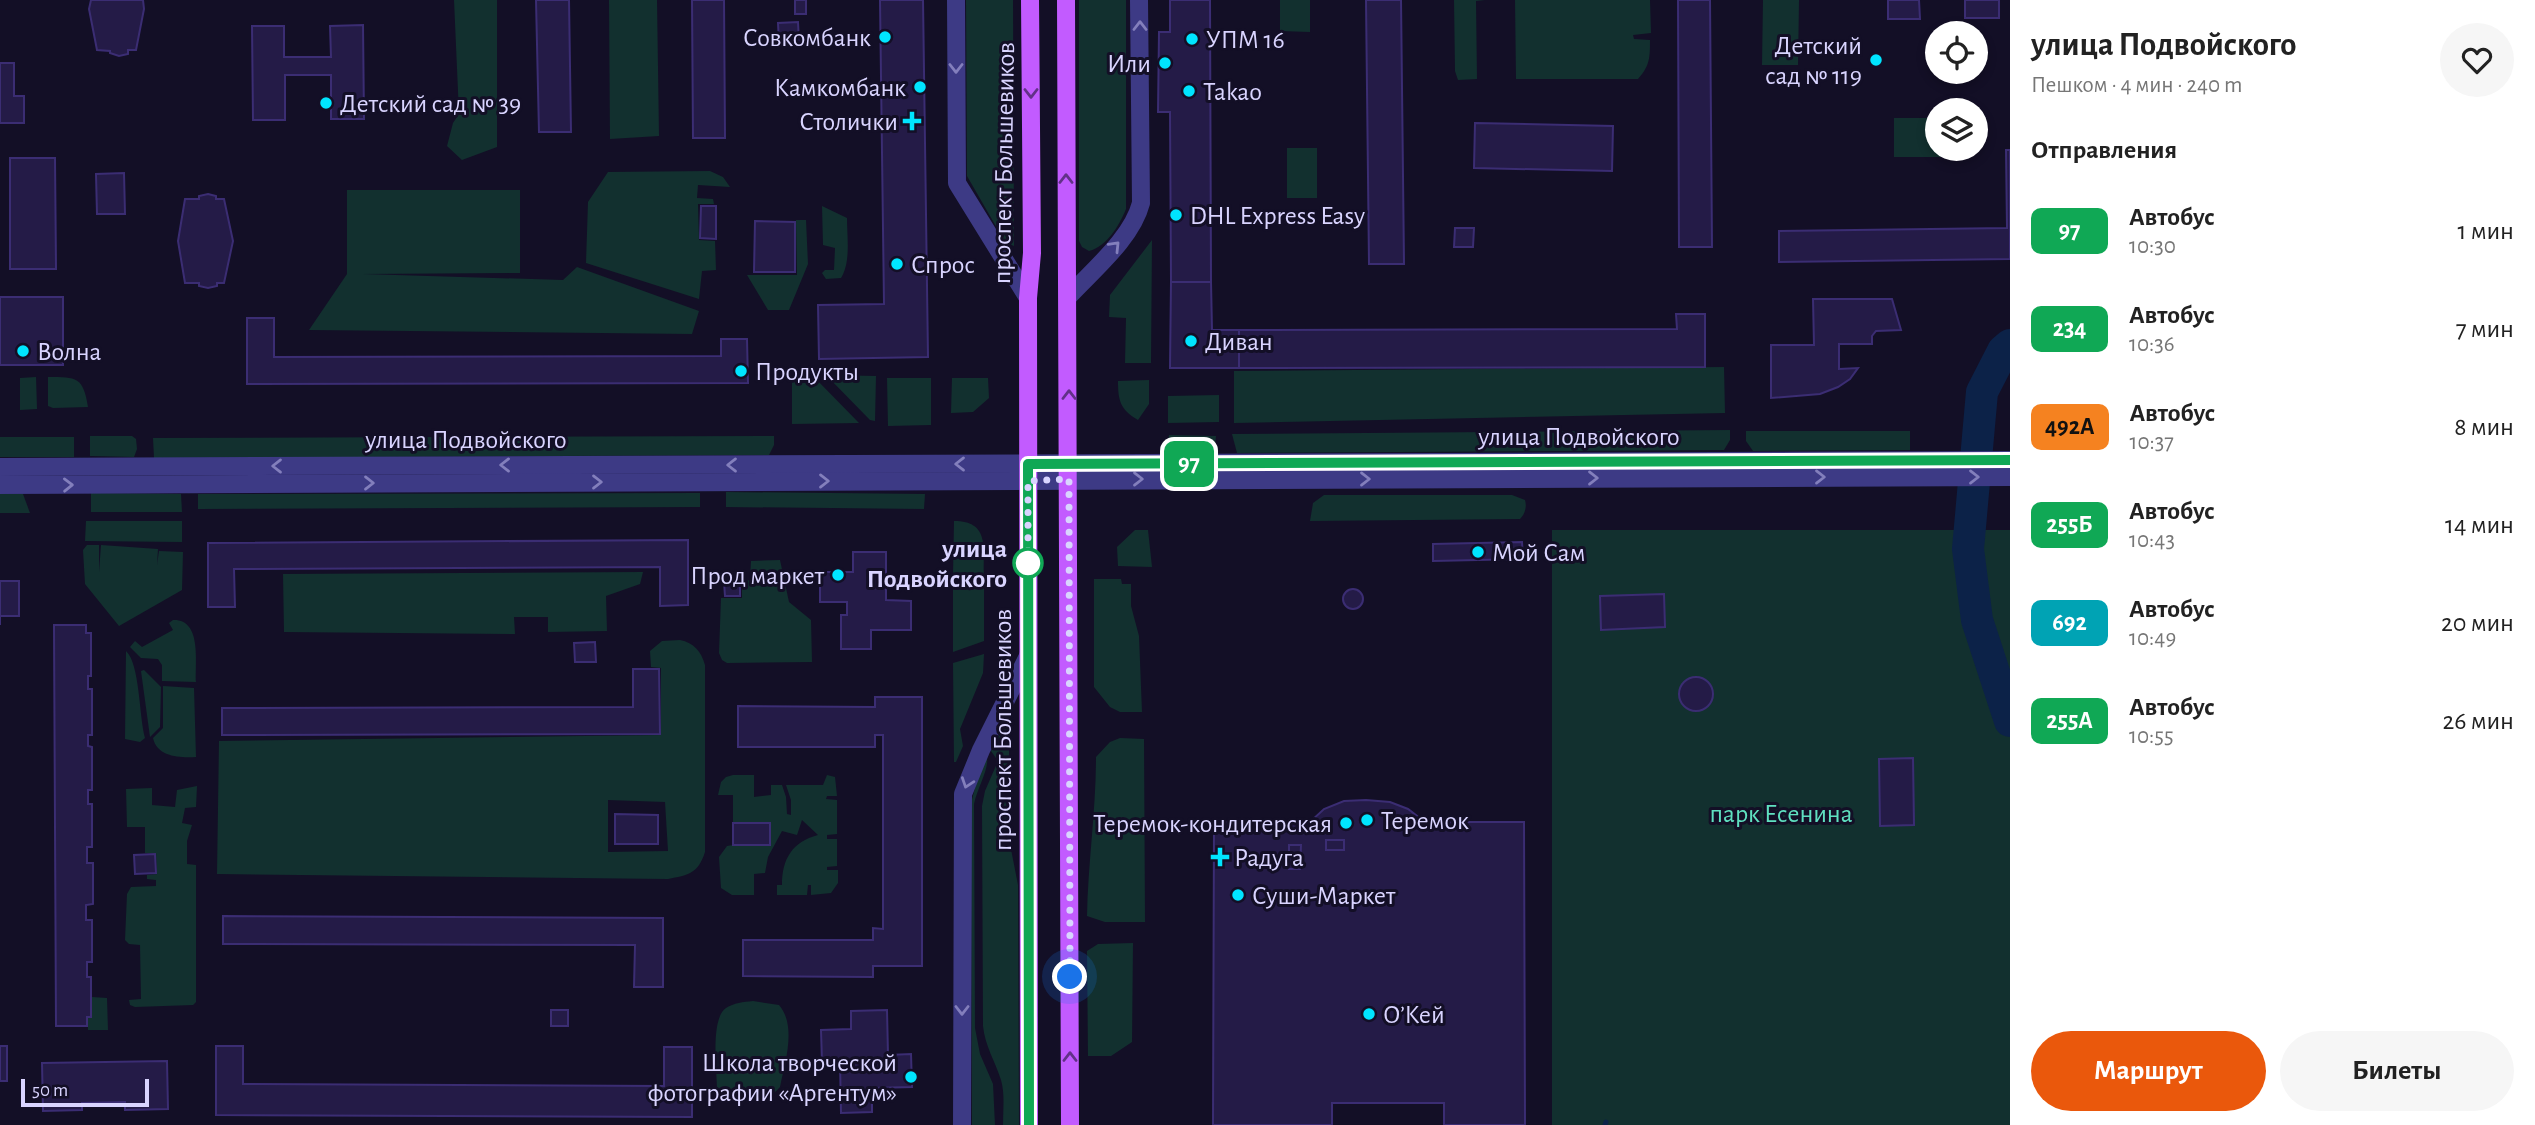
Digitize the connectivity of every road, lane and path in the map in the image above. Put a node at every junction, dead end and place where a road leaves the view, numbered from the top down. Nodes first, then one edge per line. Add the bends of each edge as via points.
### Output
1 (956, 0) edge
2 (1030, 0) edge
3 (1066, 0) edge
4 (1139, 0) edge
5 (1069, 296) junction
6 (1028, 299) junction
7 (0, 467) edge
8 (2009, 469) edge
9 (1069, 471) junction
10 (1028, 472) junction
11 (0, 485) edge
12 (1028, 656) junction
13 (962, 1125) edge
14 (1029, 1125) edge
15 (1070, 1125) edge

1 -> 6 street via 957,183
2 -> 6 main road, проспект Большевиков via 1032,253
5 -> 3 main road
5 -> 4 street via 1129,231 1141,203
9 -> 5 main road
6 - 10 main road, проспект Большевиков
10 -> 7 street, улица Подвойского
8 - 9 street, улица Подвойского
9 - 10 street, улица Подвойского
15 -> 9 main road
11 -> 10 street, улица Подвойского
10 - 12 main road, проспект Большевиков
12 -> 13 street via 963,794
12 - 14 main road, проспект Большевиков

